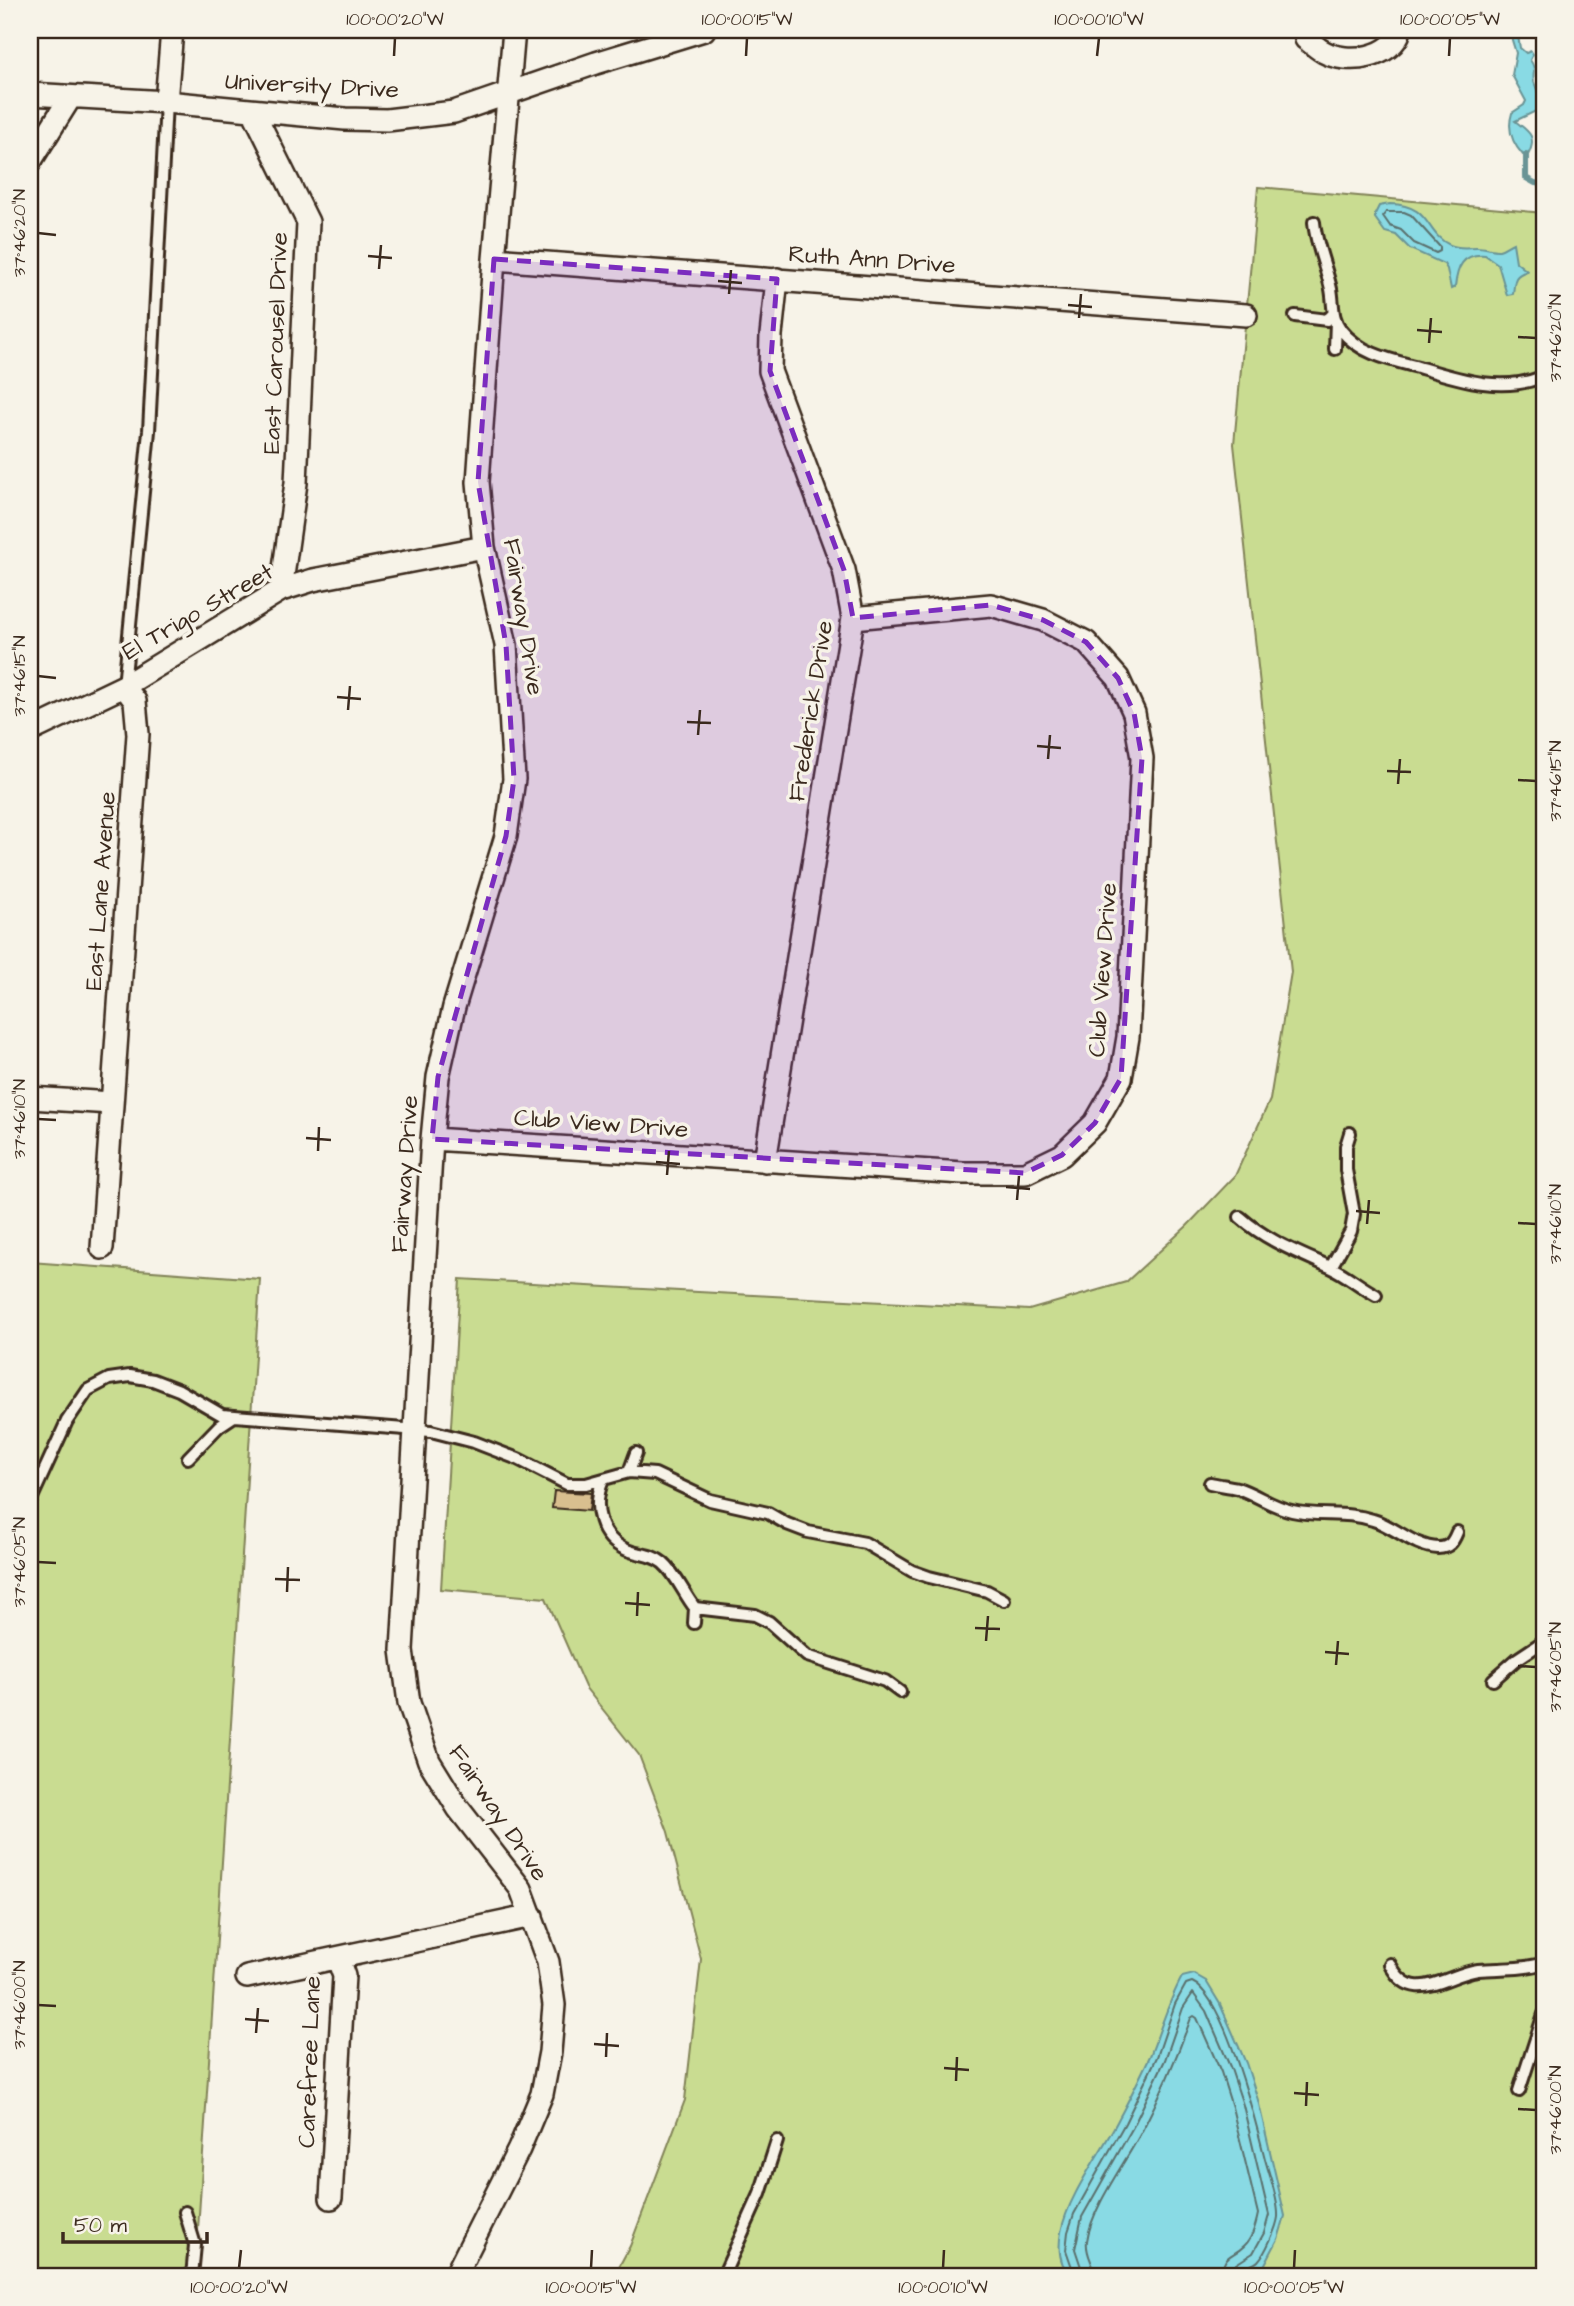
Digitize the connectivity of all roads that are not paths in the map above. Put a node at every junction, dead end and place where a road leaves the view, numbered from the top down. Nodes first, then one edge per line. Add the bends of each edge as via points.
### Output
1 (172, 30) edge
2 (514, 30) edge
3 (704, 30) edge
4 (1306, 30) edge
5 (1400, 30) edge
6 (510, 93) junction
7 (30, 94) edge
8 (70, 97) junction
9 (166, 102) junction
10 (253, 111) junction
11 (30, 162) edge
12 (1314, 222) dead end
13 (494, 259) junction
14 (777, 279) junction
15 (1246, 315) dead end
16 (1295, 316) dead end
17 (1335, 318) junction
18 (1335, 349) dead end
19 (1544, 376) edge
20 (484, 547) junction
21 (281, 590) junction
22 (853, 618) junction
23 (124, 686) junction
24 (30, 731) edge
25 (30, 1098) edge
26 (112, 1104) junction
27 (1350, 1133) dead end
28 (432, 1139) junction
29 (765, 1161) junction
30 (1240, 1217) dead end
31 (102, 1248) dead end
32 (1331, 1267) junction
33 (1376, 1294) dead end
34 (234, 1416) junction
35 (415, 1430) junction
36 (636, 1453) dead end
37 (188, 1458) dead end
38 (629, 1472) junction
39 (603, 1480) junction
40 (1210, 1483) dead end
41 (30, 1499) edge
42 (1457, 1532) dead end
43 (1004, 1600) dead end
44 (695, 1608) junction
45 (694, 1623) dead end
46 (1544, 1641) edge
47 (1493, 1680) dead end
48 (900, 1692) dead end
49 (531, 1916) junction
50 (338, 1959) junction
51 (1390, 1964) dead end
52 (1544, 1964) edge
53 (247, 1977) dead end
54 (1544, 2014) edge
55 (1519, 2091) dead end
56 (777, 2141) dead end
57 (331, 2198) dead end
58 (185, 2212) dead end
59 (192, 2276) edge
60 (455, 2276) edge
61 (723, 2276) edge

1 - 9 street
2 - 6 street, Fairway Drive
3 - 6 street, University Drive
4 - 5 street via 1306,39 1323,52 1356,58 1382,52 1398,39
6 - 10 street, University Drive via 454,112 387,120
6 - 13 street, Fairway Drive
7 - 8 street, University Drive
8 - 9 street, University Drive
8 - 11 street
9 - 10 street, University Drive
9 - 23 lane via 149,431
10 - 21 street, East Carousel Drive via 308,222 296,483
12 - 17 lane
13 - 14 street, Ruth Ann Drive
13 - 20 street, Fairway Drive via 478,482
14 - 15 street, Ruth Ann Drive
14 - 22 street, Frederick Drive via 770,371 844,570
16 - 17 lane
17 - 18 lane
17 - 19 lane via 1357,345 1378,356 1454,379 1517,384
20 - 21 street, El Trigo Street
20 - 28 street, Fairway Drive via 506,645 514,779 506,836 454,1007 438,1077
21 - 23 street, El Trigo Street
22 - 29 street, Frederick Drive
22 - 29 street, Club View Drive via 991,605 1043,620 1086,642 1118,678 1134,713 1142,758 1128,1037 1121,1078 1095,1123 1062,1155 1025,1173
23 - 24 street, El Trigo Street
23 - 26 street, East Lane Avenue via 135,701 138,734
25 - 26 street
26 - 31 street, East Lane Avenue
27 - 32 lane via 1346,1170 1353,1222
28 - 29 street, Club View Drive
28 - 35 street, Fairway Drive
30 - 32 lane via 1275,1243
32 - 33 lane
34 - 35 lane
34 - 37 lane
34 - 41 lane via 222,1415 153,1380 109,1379 88,1390 67,1421
35 - 39 lane via 474,1442 566,1484
35 - 49 street, Fairway Drive via 401,1650 409,1703 429,1761 458,1808 521,1889
36 - 38 lane
38 - 39 lane
38 - 43 lane via 654,1474 710,1500 768,1513 808,1532 865,1543 912,1571
39 - 44 lane via 596,1508 615,1545 666,1565
40 - 42 lane via 1237,1488 1295,1512 1362,1516 1433,1547 1448,1546
44 - 45 lane
44 - 48 lane via 755,1615 807,1656 885,1681
46 - 47 lane
49 - 50 street, Carefree Lane
49 - 60 street, Fairway Drive via 548,1962 554,2005 542,2094
50 - 53 street
50 - 57 street, Carefree Lane via 344,1976
51 - 52 lane via 1399,1978 1423,1987 1476,1970
54 - 55 lane
56 - 61 lane via 760,2194
58 - 59 lane via 195,2245

